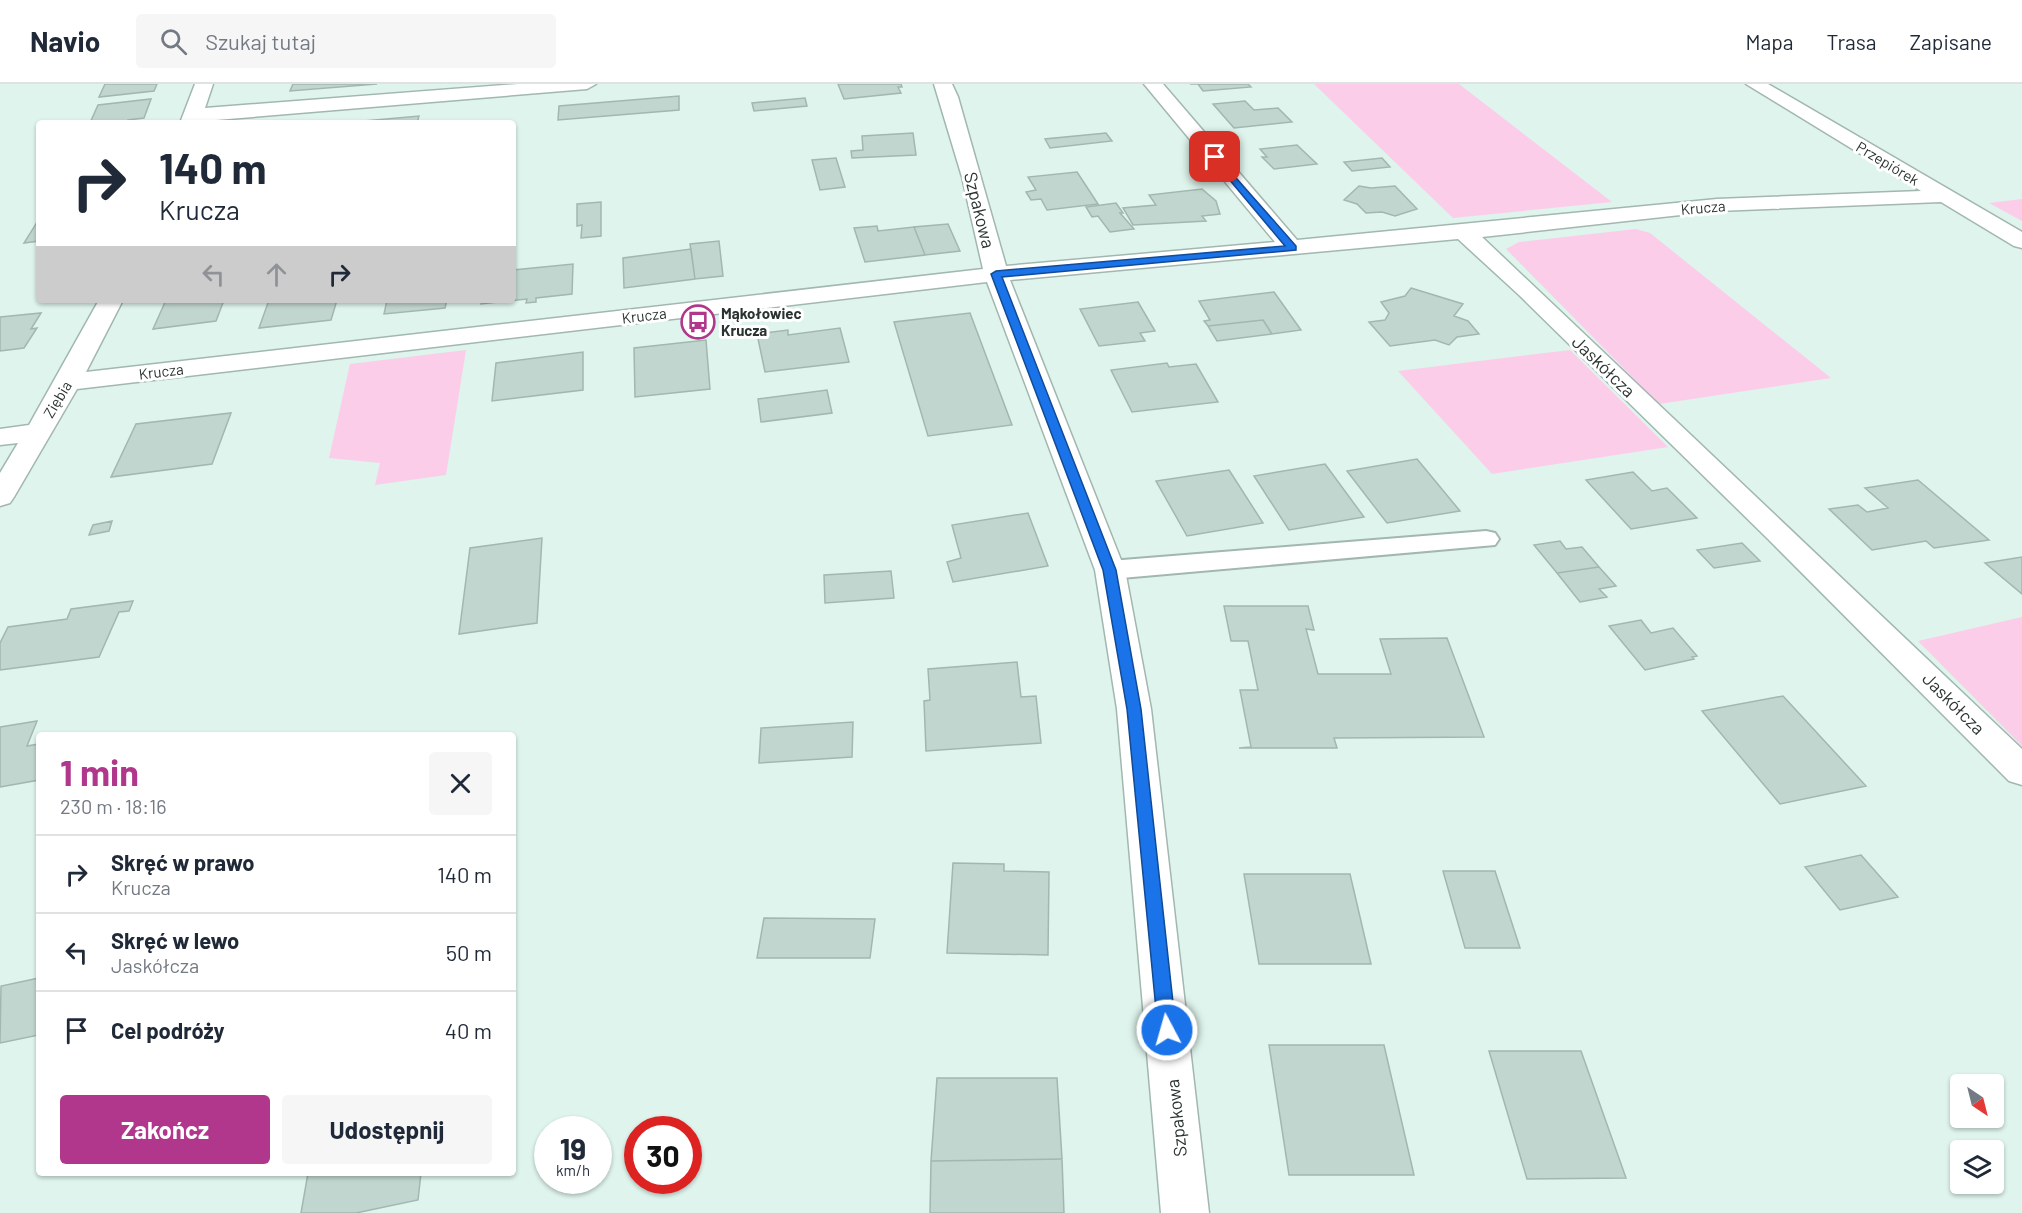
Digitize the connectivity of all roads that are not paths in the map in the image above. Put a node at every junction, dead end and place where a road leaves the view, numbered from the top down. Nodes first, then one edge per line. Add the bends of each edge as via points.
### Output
1 (204, 84) edge
2 (587, 84) edge
3 (943, 84) edge
4 (1153, 84) edge
5 (1755, 84) edge
6 (192, 119) edge
7 (1944, 196) junction
8 (1463, 232) junction
9 (2022, 242) edge
10 (1292, 248) junction
11 (996, 274) junction
12 (109, 303) edge
13 (68, 382) junction
14 (37, 432) junction
15 (0, 436) edge
16 (0, 497) edge
17 (1486, 539) dead end
18 (1110, 570) junction
19 (2022, 771) edge
20 (1185, 1213) edge

1 - 6 street
2 - 6 street
3 - 11 street, Szpakowa via 969,165
4 - 10 street
5 - 7 street, Przepiórek
7 - 8 street, Krucza via 1717,205
7 - 9 street, Przepiórek
8 - 10 street
8 - 19 street, Jaskółcza via 1888,637
10 - 11 street, Krucza
11 - 13 street, Krucza
11 - 18 street, Szpakowa
12 - 13 street, Ziębia
13 - 14 street, Ziębia
14 - 15 street
14 - 16 street, Ziębia
17 - 18 lane
18 - 20 street, Szpakowa via 1134,709

